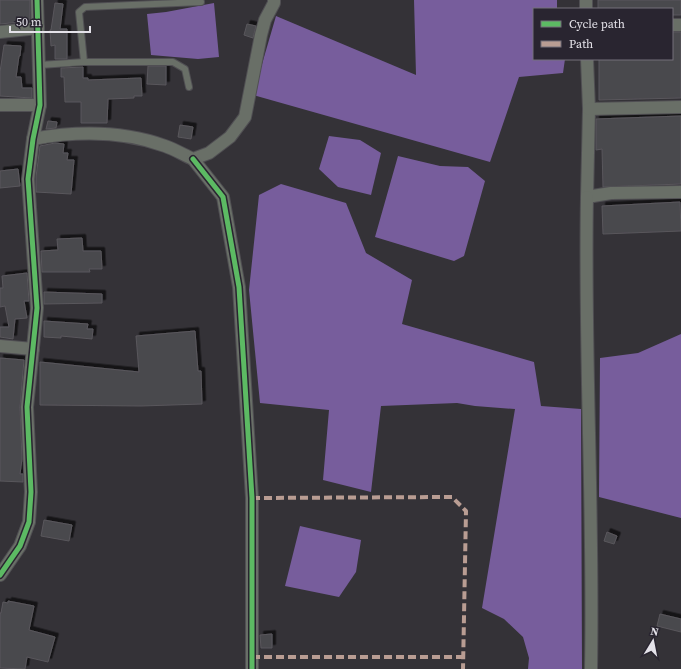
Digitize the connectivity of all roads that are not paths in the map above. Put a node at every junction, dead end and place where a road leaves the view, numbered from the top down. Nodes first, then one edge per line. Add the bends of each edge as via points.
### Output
1 (37, 0) edge
2 (274, 0) edge
3 (201, 2) dead end
4 (38, 28) junction
5 (0, 32) edge
6 (587, 60) edge
7 (84, 62) junction
8 (40, 65) junction
9 (189, 87) dead end
10 (0, 105) edge
11 (40, 105) junction
12 (681, 107) edge
13 (589, 109) junction
14 (33, 139) junction
15 (193, 159) junction
16 (681, 192) edge
17 (588, 197) junction
18 (0, 346) edge
19 (33, 349) junction
20 (1, 572) edge
21 (252, 669) edge
22 (591, 669) edge

1 - 4 street
2 - 15 street via 261,35 245,117 230,136 209,153
3 - 7 lane via 85,7 79,12
4 - 5 street
4 - 8 street
6 - 13 street
7 - 8 lane
7 - 9 lane via 173,62 184,69
8 - 11 street
10 - 11 street
11 - 14 street
12 - 13 street
13 - 17 street
14 - 15 street via 57,135 123,136 167,146
14 - 19 street via 28,179 37,308
15 - 21 street via 223,197 239,287 252,498
16 - 17 street via 611,193
17 - 22 street via 586,257
18 - 19 street
19 - 20 street via 27,407 31,492 29,522 20,546

